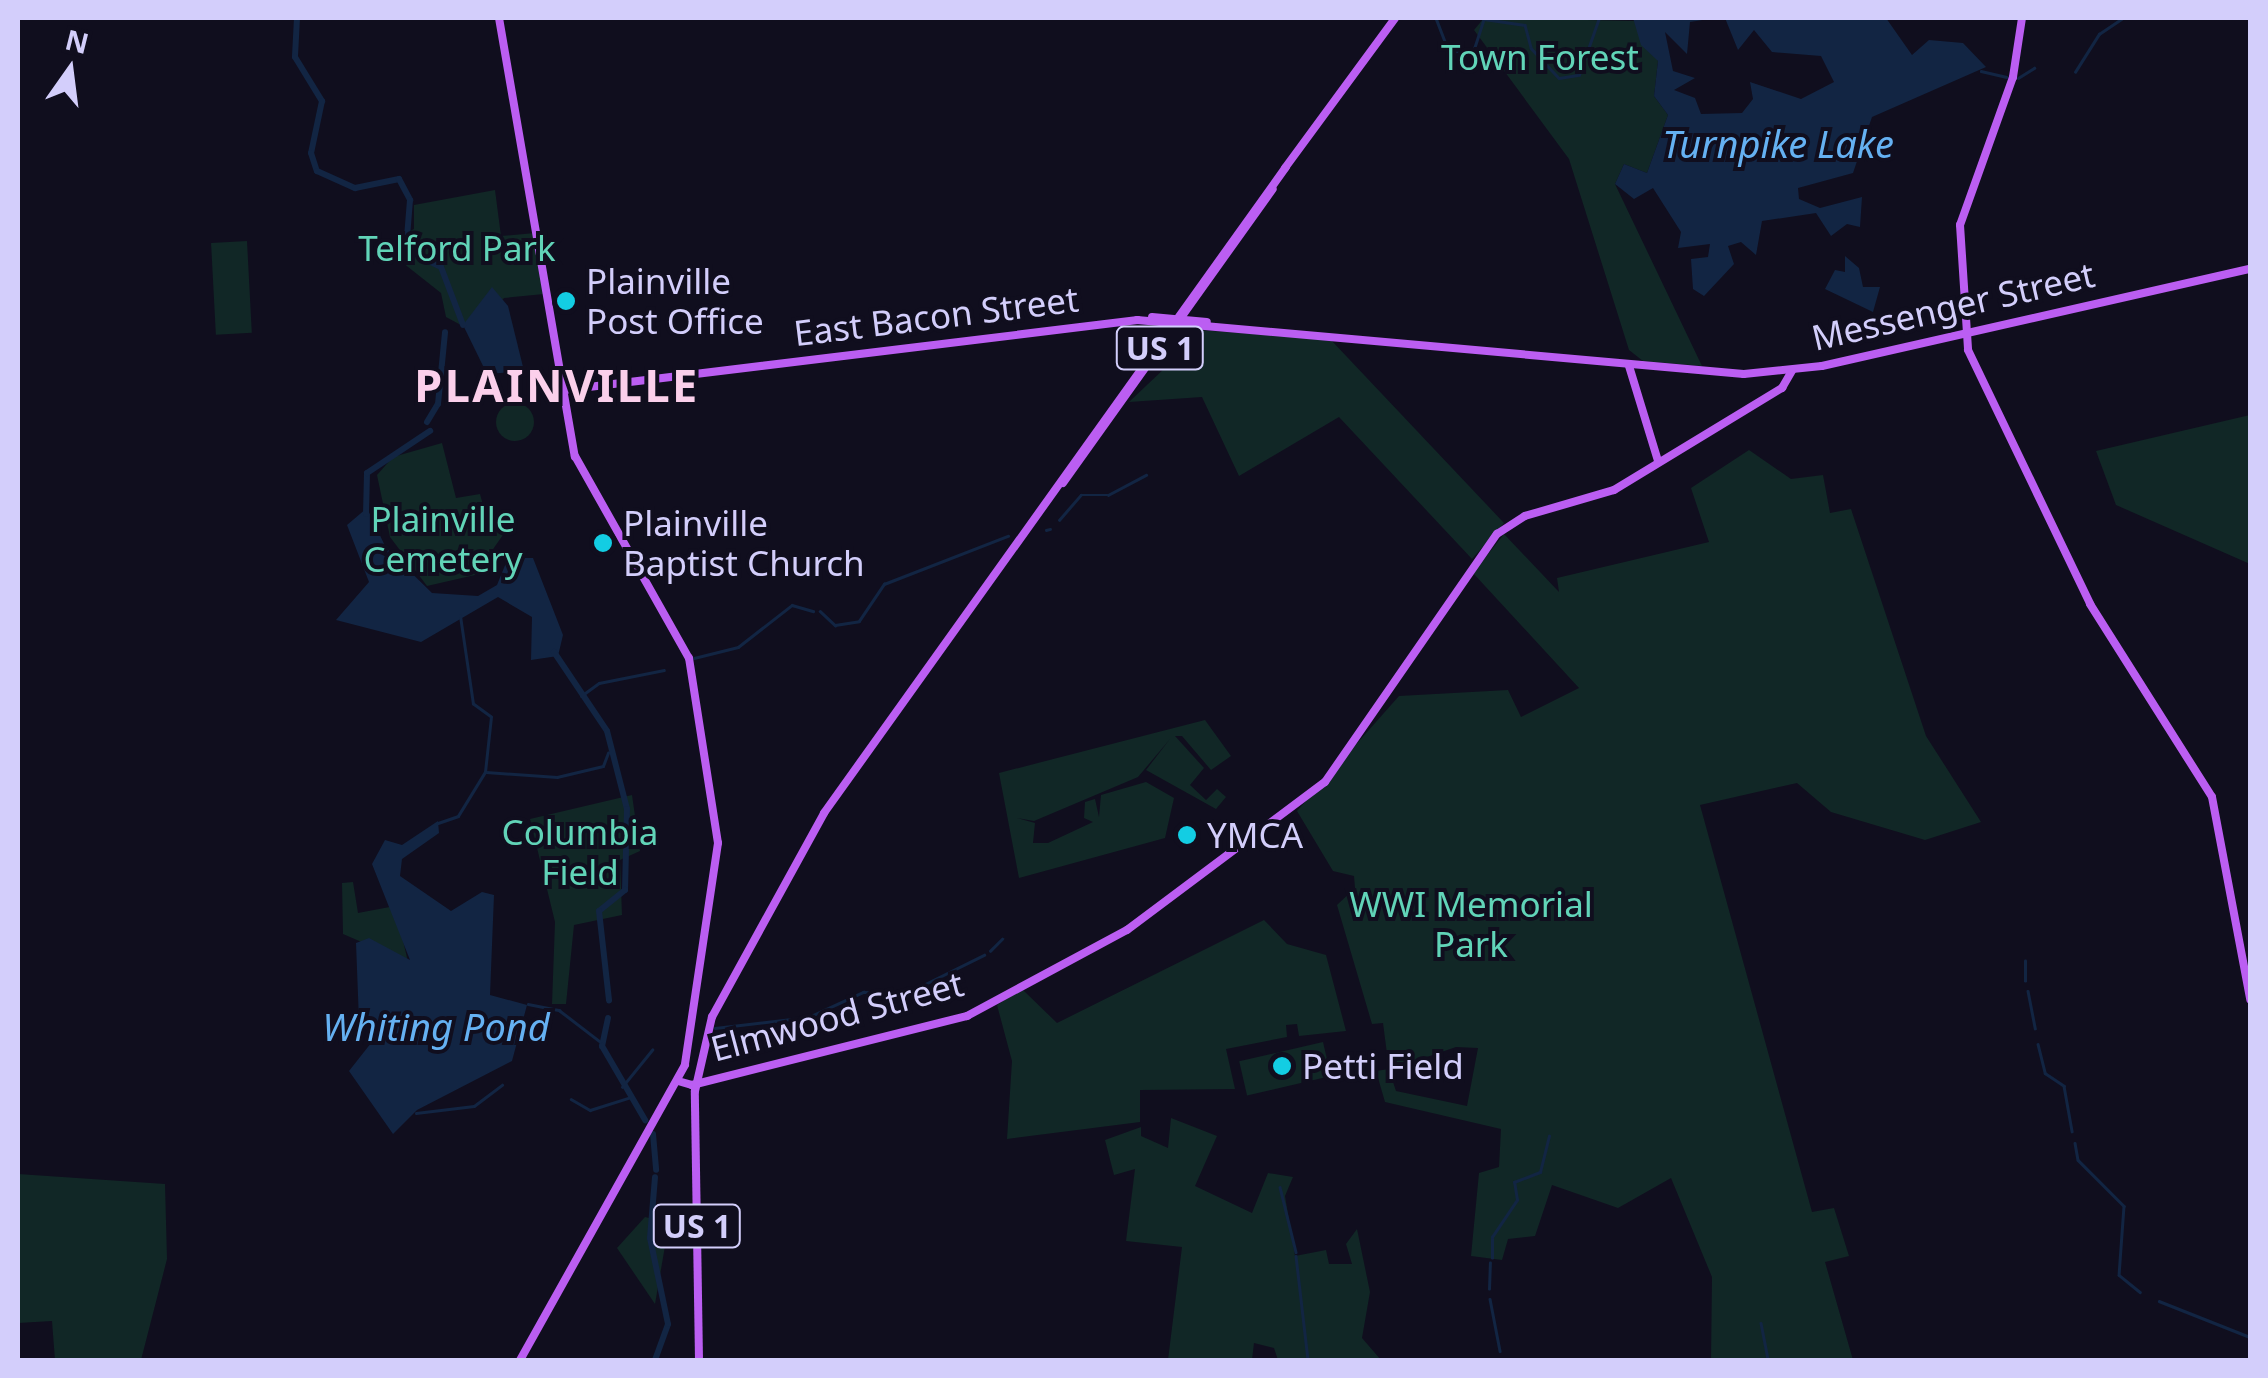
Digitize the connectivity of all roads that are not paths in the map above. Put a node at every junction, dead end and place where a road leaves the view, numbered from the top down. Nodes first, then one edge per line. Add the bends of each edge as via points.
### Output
1 (499, 18) edge
2 (1395, 18) edge
3 (2022, 18) edge
4 (2250, 269) edge
5 (1176, 321) junction
6 (1964, 328) junction
7 (1629, 366) junction
8 (1792, 371) junction
9 (564, 390) junction
10 (1658, 461) junction
11 (1450, 603) joint
12 (2250, 999) edge
13 (676, 1085) junction
14 (695, 1087) junction
15 (520, 1360) edge
16 (699, 1360) edge

1 - 9 main road
2 - 5 main road, US 1
3 - 6 main road via 2013,78 1960,225
4 - 6 main road, Messenger Street
5 - 7 main road, East Bacon Street
5 - 9 main road, East Bacon Street via 1137,320
5 - 14 main road, US 1 via 797,856 710,1024
6 - 8 main road, Messenger Street
6 - 12 main road via 2022,469 2090,604 2212,797
7 - 8 main road, East Bacon Street
7 - 10 main road
8 - 10 main road, Messenger Street via 1758,400
9 - 13 main road via 580,470 686,650 711,774 718,862
10 - 11 main road, Messenger Street via 1596,498 1510,524
11 - 14 main road, Elmwood Street via 1390,701 1317,790 1126,930 967,1016
13 - 14 main road, Elmwood Street
13 - 15 main road
14 - 16 main road, US 1

